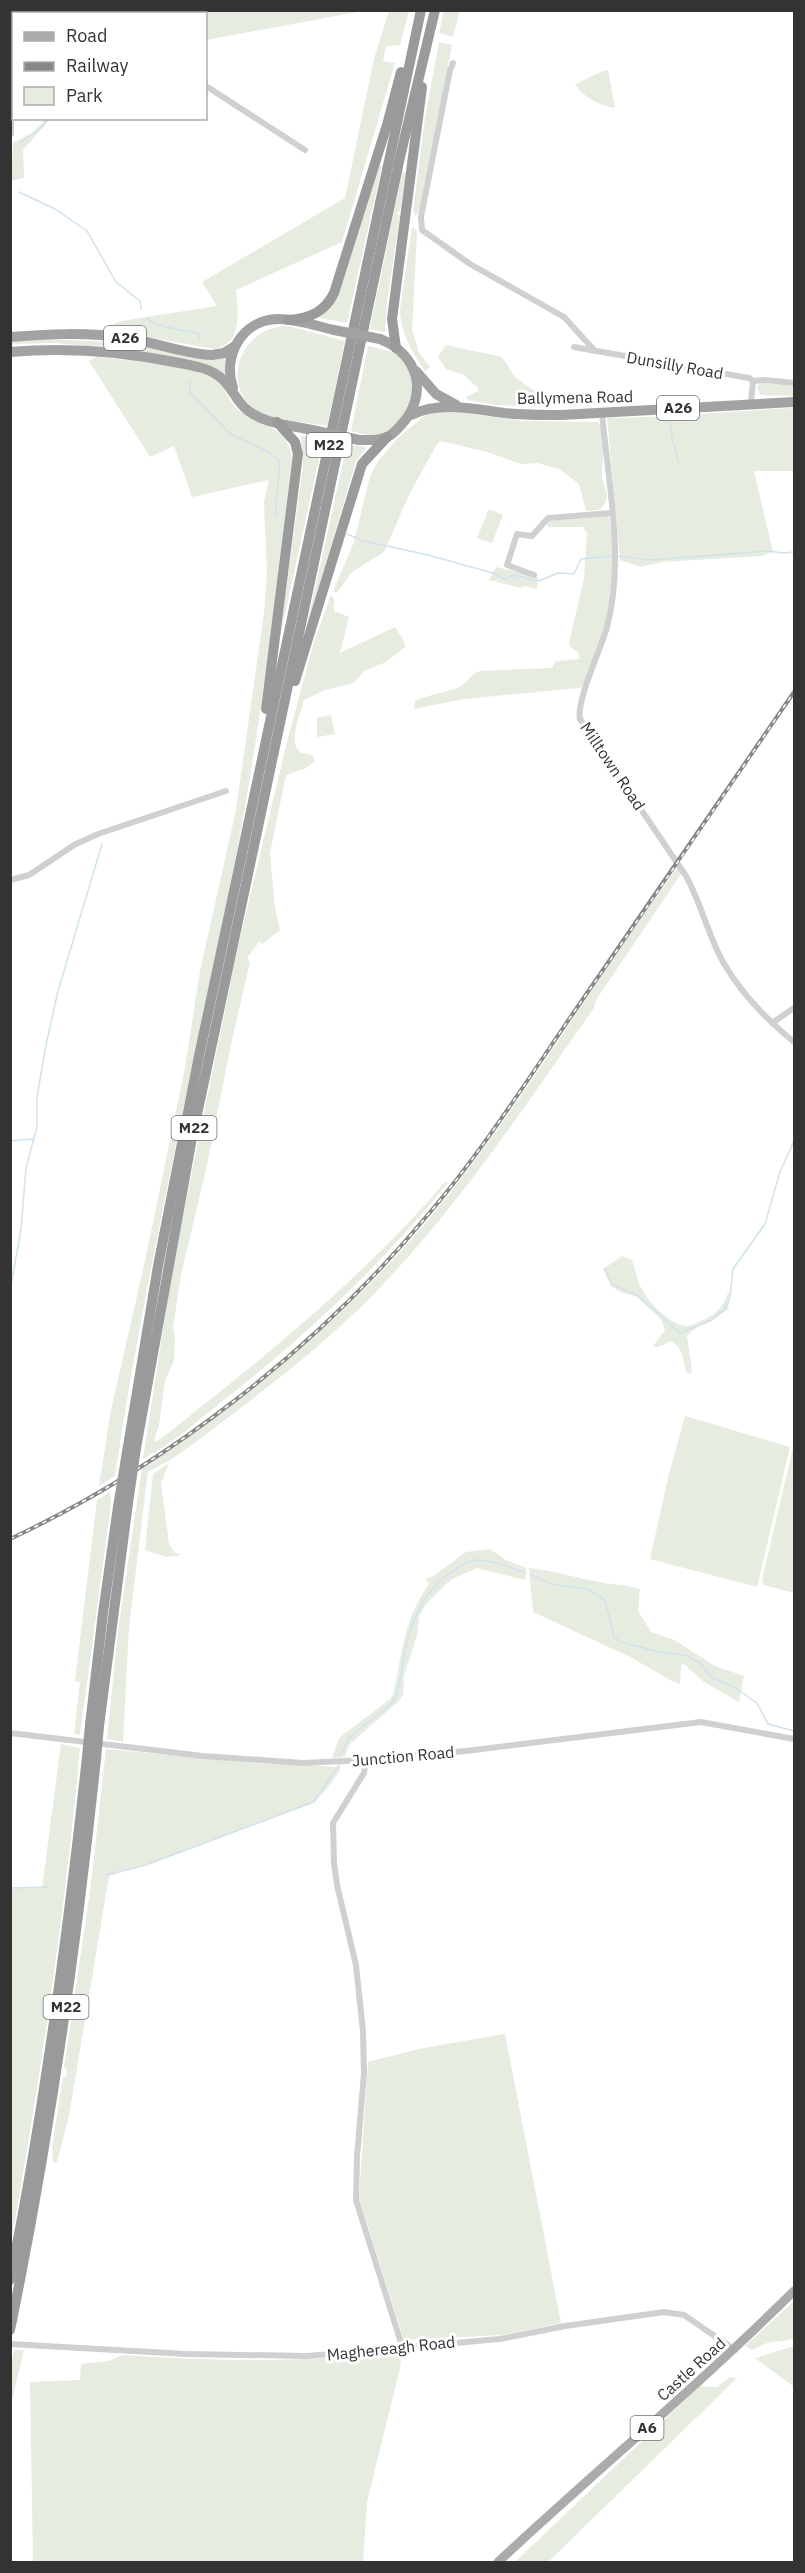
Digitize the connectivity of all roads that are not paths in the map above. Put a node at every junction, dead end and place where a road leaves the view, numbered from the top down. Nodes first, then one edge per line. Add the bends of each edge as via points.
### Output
1 (420, 10) edge
2 (435, 10) edge
3 (417, 29) junction
4 (428, 39) junction
5 (453, 63) dead end
6 (207, 87) edge
7 (10, 97) edge
8 (10, 133) edge
9 (305, 150) dead end
10 (288, 320) junction
11 (10, 337) edge
12 (10, 346) edge
13 (235, 346) junction
14 (574, 347) dead end
15 (396, 348) junction
16 (62, 349) junction
17 (595, 351) junction
18 (10, 352) edge
19 (412, 365) junction
20 (753, 381) junction
21 (795, 383) edge
22 (235, 394) junction
23 (795, 402) edge
24 (751, 403) junction
25 (465, 408) junction
26 (603, 413) junction
27 (411, 415) junction
28 (277, 422) junction
29 (387, 437) junction
30 (611, 513) junction
31 (534, 574) dead end
32 (226, 791) dead end
33 (261, 809) junction
34 (241, 860) junction
35 (10, 880) edge
36 (795, 1008) edge
37 (772, 1023) junction
38 (795, 1042) edge
39 (132, 1450) junction
40 (10, 1732) edge
41 (795, 1738) edge
42 (91, 1758) junction
43 (366, 1760) junction
44 (10, 2280) edge
45 (795, 2291) edge
46 (10, 2330) edge
47 (10, 2344) edge
48 (402, 2346) junction
49 (735, 2350) junction
50 (498, 2562) edge

1 - 3 highway
2 - 4 highway
3 - 10 highway via 334,293 315,314
3 - 34 highway, M22
4 - 15 highway via 392,319
4 - 33 highway, M22
5 - 17 street via 421,217 422,230 470,264 564,317
6 - 9 street
7 - 8 street
10 - 13 highway, A26 via 260,323
10 - 15 highway, A26, bridge via 380,339
11 - 13 highway, A26 via 107,336 213,356
12 - 16 highway
13 - 22 highway via 230,368
14 - 17 street, Dunsilly Road
15 - 19 highway, A26
16 - 18 highway, A26
16 - 22 highway, A26 via 119,352 197,367 219,376
17 - 20 street, Dunsilly Road
19 - 25 highway, Ballymena Road / A26 via 436,394
19 - 27 highway via 418,395
20 - 21 street, Dunsilly Road
20 - 24 street
22 - 28 highway, A26 via 251,413
23 - 24 highway, Ballymena Road / A26
24 - 26 highway, Ballymena Road / A26
25 - 26 highway, Ballymena Road / A26 via 537,416
25 - 27 highway, Ballymena Road / A26 via 429,408
26 - 30 street, Milltown Road
27 - 29 highway, A26
28 - 29 highway, A26, bridge via 359,440
28 - 34 highway via 295,442 297,461 272,670
29 - 33 highway via 362,464
30 - 31 street via 548,518 532,536 517,534 507,565
30 - 37 street, Milltown Road via 617,575 598,660 581,700 580,719 686,876 723,961
32 - 35 street via 98,834 29,874
33 - 39 highway, M22
34 - 39 highway, M22 via 158,1266
36 - 37 street
37 - 38 street, Milltown Road
39 - 42 highway, M22, bridge
40 - 43 street, Junction Road via 256,1761
41 - 43 street, Junction Road via 701,1722
42 - 44 highway, M22 via 50,2055
42 - 46 highway, M22 via 80,1901 59,2056
43 - 48 street via 364,1773 335,1818 334,1863 356,1965 363,2031 356,2200
45 - 49 main road, Castle Road / A6
47 - 48 street, Maghereagh Road via 247,2356 320,2355
48 - 49 street, Maghereagh Road via 500,2339 664,2313 684,2315
49 - 50 main road, Castle Road / A6

